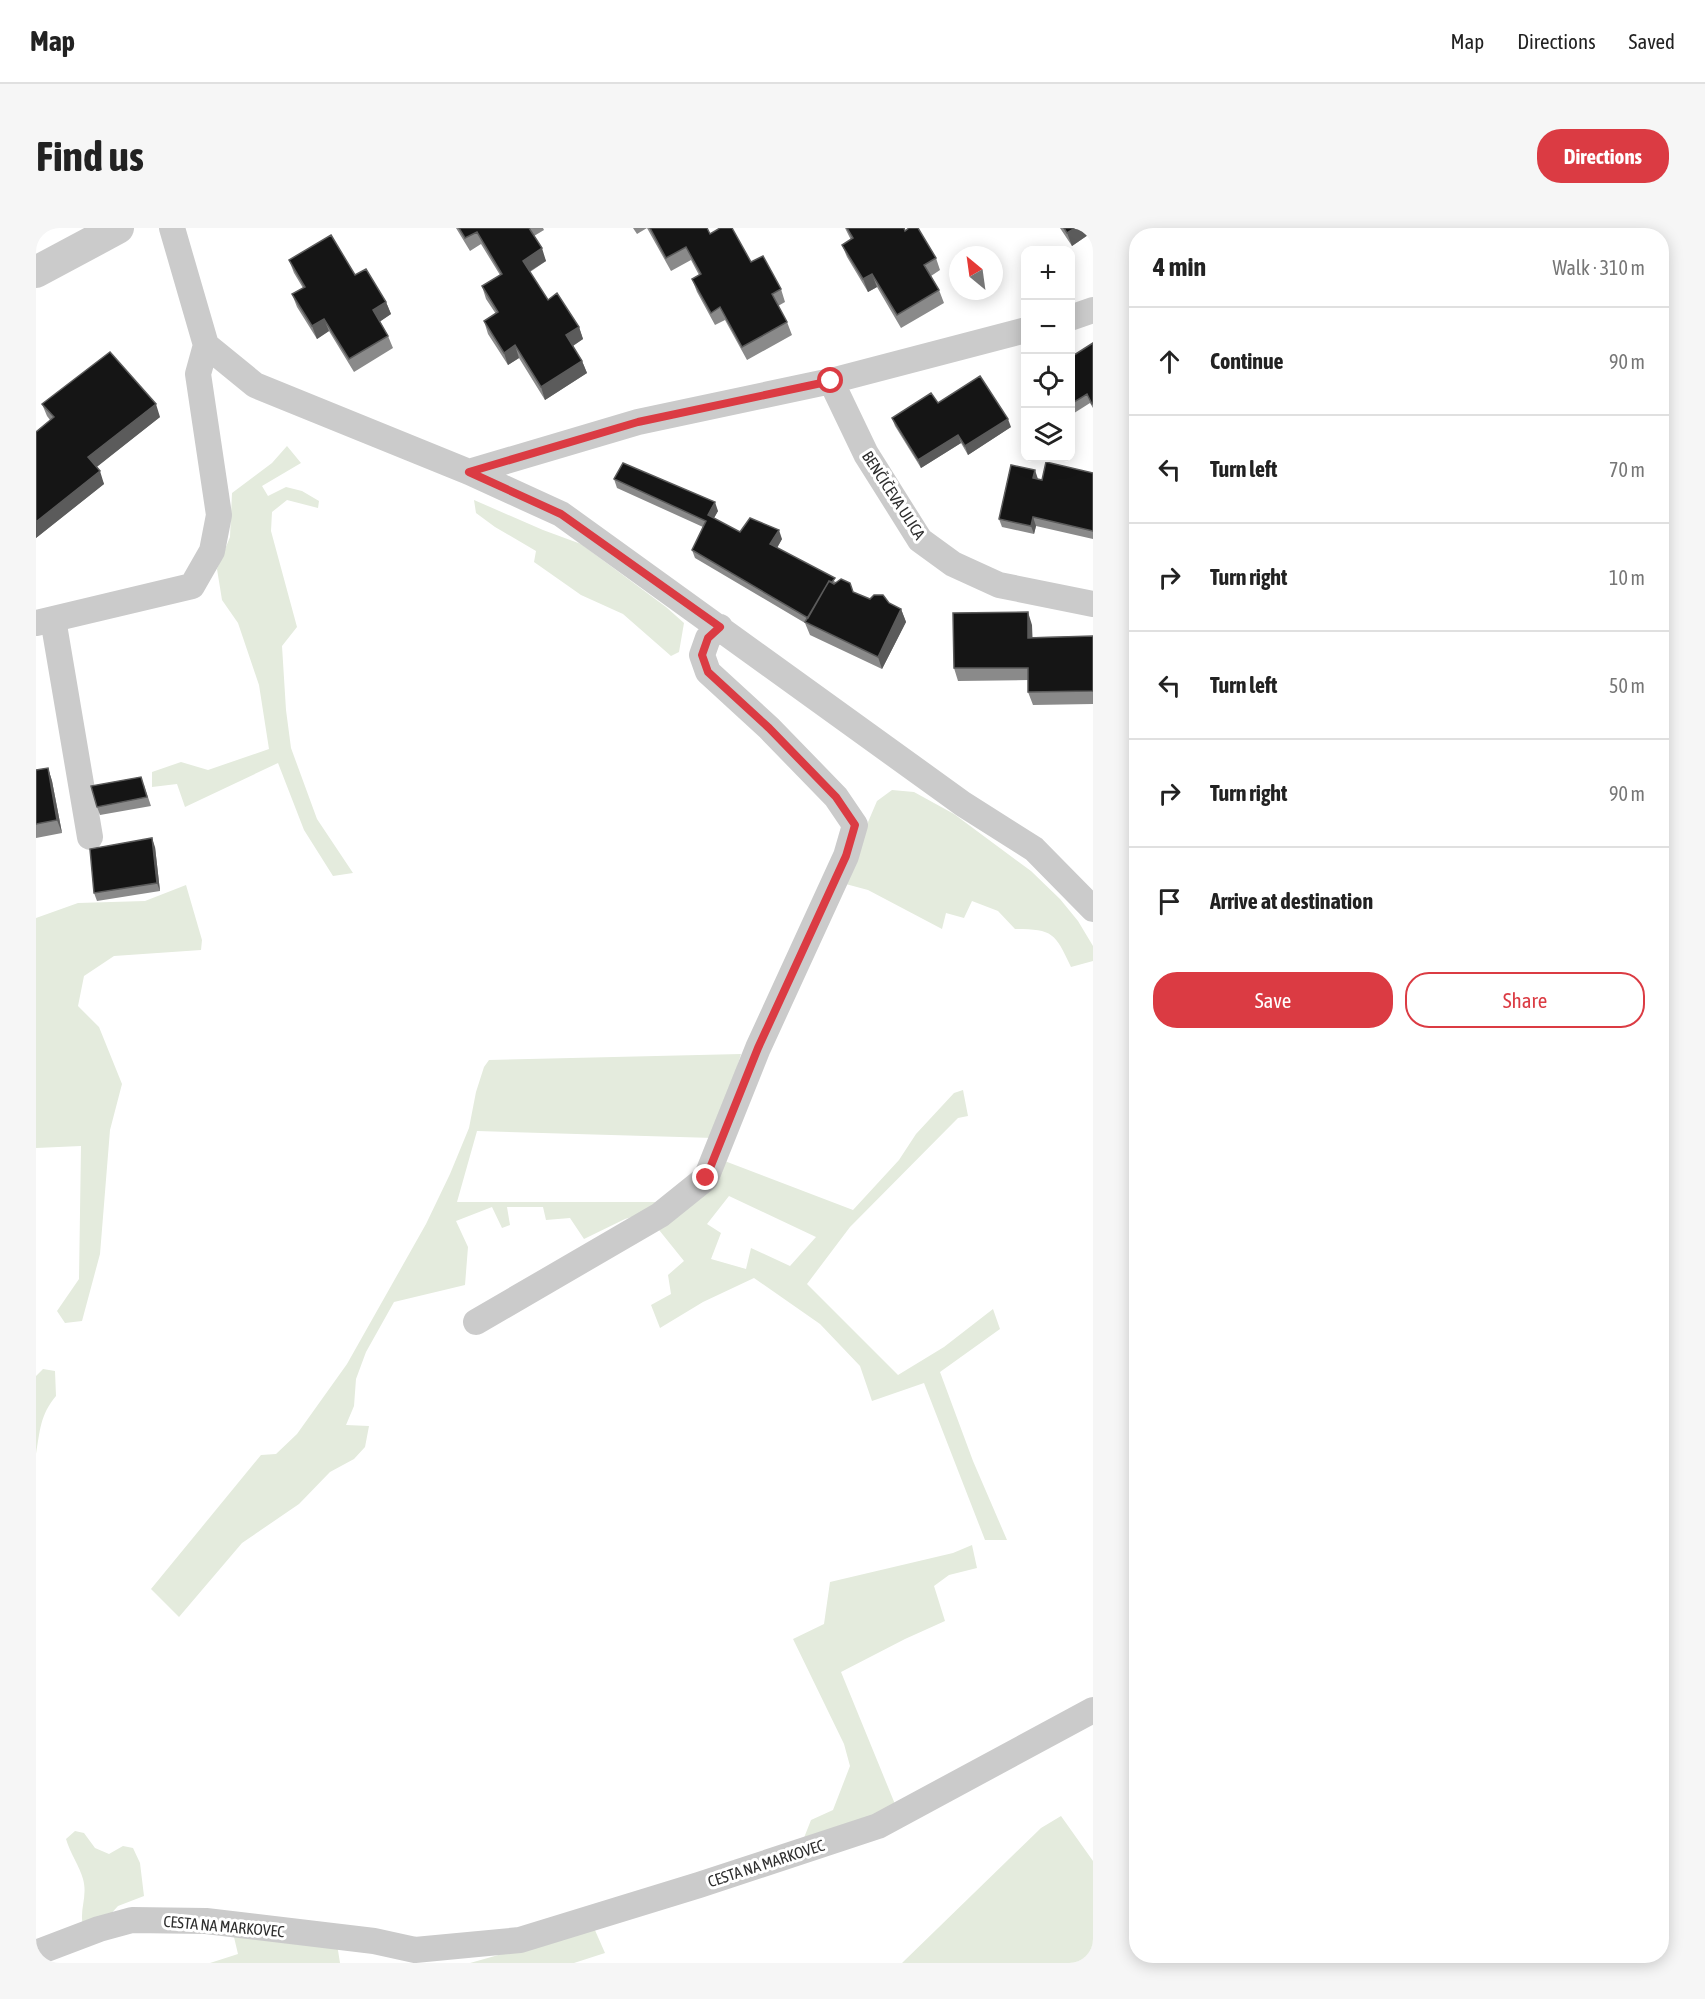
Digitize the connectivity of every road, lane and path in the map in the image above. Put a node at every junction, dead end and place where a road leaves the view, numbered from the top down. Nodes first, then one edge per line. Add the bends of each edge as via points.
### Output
1 (118, 228) edge
2 (172, 228) edge
3 (36, 272) edge
4 (1093, 310) edge
5 (1075, 317) edge
6 (1021, 331) edge
7 (206, 345) junction
8 (831, 381) junction
9 (469, 472) junction
10 (1093, 604) edge
11 (45, 621) edge
12 (720, 627) junction
13 (90, 837) dead end
14 (1093, 909) edge
15 (476, 1322) dead end
16 (1093, 1710) edge
17 (36, 1953) edge
18 (409, 1957) edge

1 - 3 street
2 - 7 street
4 - 5 street
6 - 8 street
7 - 9 street via 255,385
7 - 11 street via 198,374 219,515 212,551 192,586
8 - 9 street via 638,422
8 - 10 street, BENČIČEVA ULICA via 866,454 920,540 953,564 999,585
9 - 12 street via 561,514
11 - 13 street
12 - 14 street via 963,804 1035,849
12 - 15 street via 708,638 702,655 708,672 836,797 855,825 846,856 758,1048 706,1178 660,1215
16 - 18 street, CESTA NA MARKOVEC via 878,1826 520,1940
17 - 18 street, CESTA NA MARKOVEC via 132,1920 217,1923 374,1941

